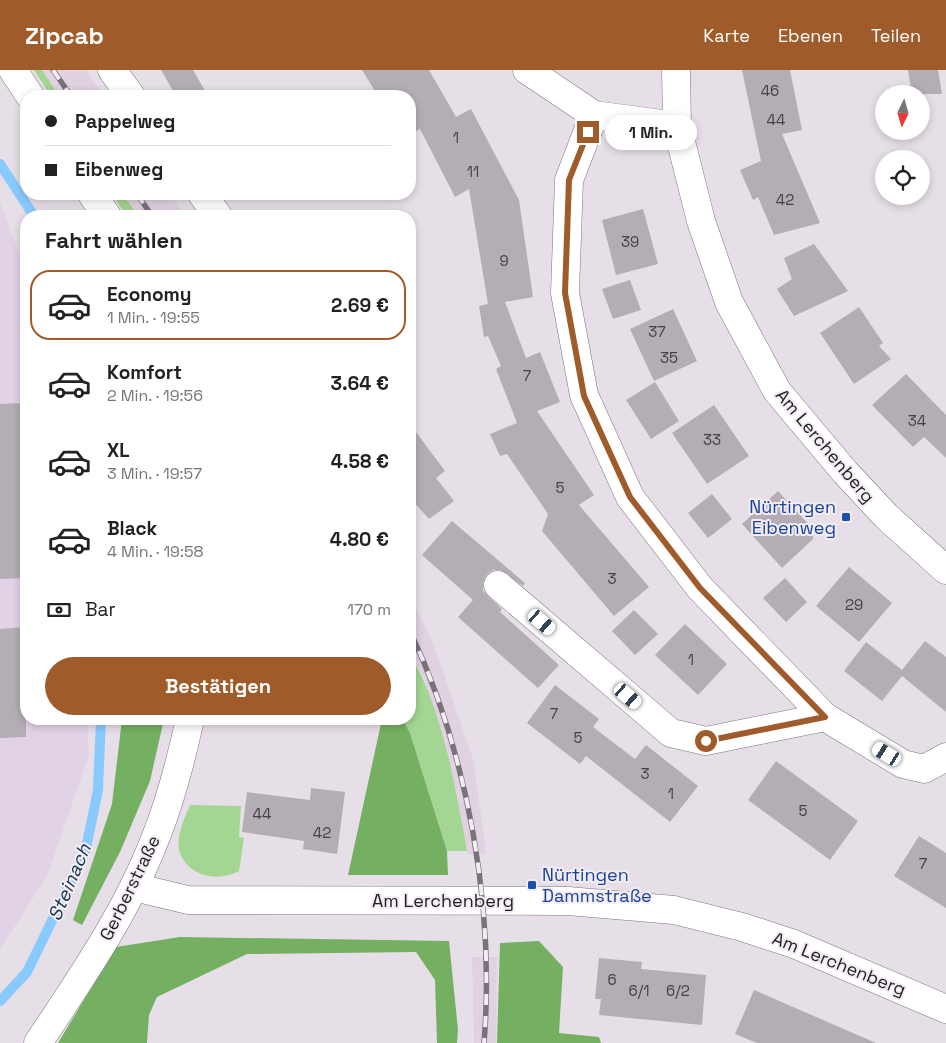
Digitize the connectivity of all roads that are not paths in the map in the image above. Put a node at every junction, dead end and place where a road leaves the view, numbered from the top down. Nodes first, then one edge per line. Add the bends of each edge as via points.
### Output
1 (13, 70) edge
2 (112, 70) edge
3 (527, 70) edge
4 (676, 70) edge
5 (26, 90) edge
6 (127, 90) edge
7 (594, 115) junction
8 (678, 126) junction
9 (946, 570) edge
10 (498, 585) dead end
11 (825, 717) junction
12 (188, 725) edge
13 (946, 757) edge
14 (134, 887) junction
15 (946, 1009) edge
16 (38, 1043) edge

1 - 5 street
2 - 6 street
3 - 7 street
4 - 8 street, Am Lerchenberg
7 - 8 street
7 - 11 street via 569,180 565,293 584,396 630,497 700,588
8 - 9 street, Am Lerchenberg via 700,221 729,302 776,391 886,516
10 - 11 street via 671,733 706,741
11 - 13 street via 903,764 924,769
12 - 14 street, Gerberstraße via 173,787
14 - 15 street, Am Lerchenberg via 188,900 568,901 674,910 794,944
14 - 16 street, Gerberstraße via 94,958

